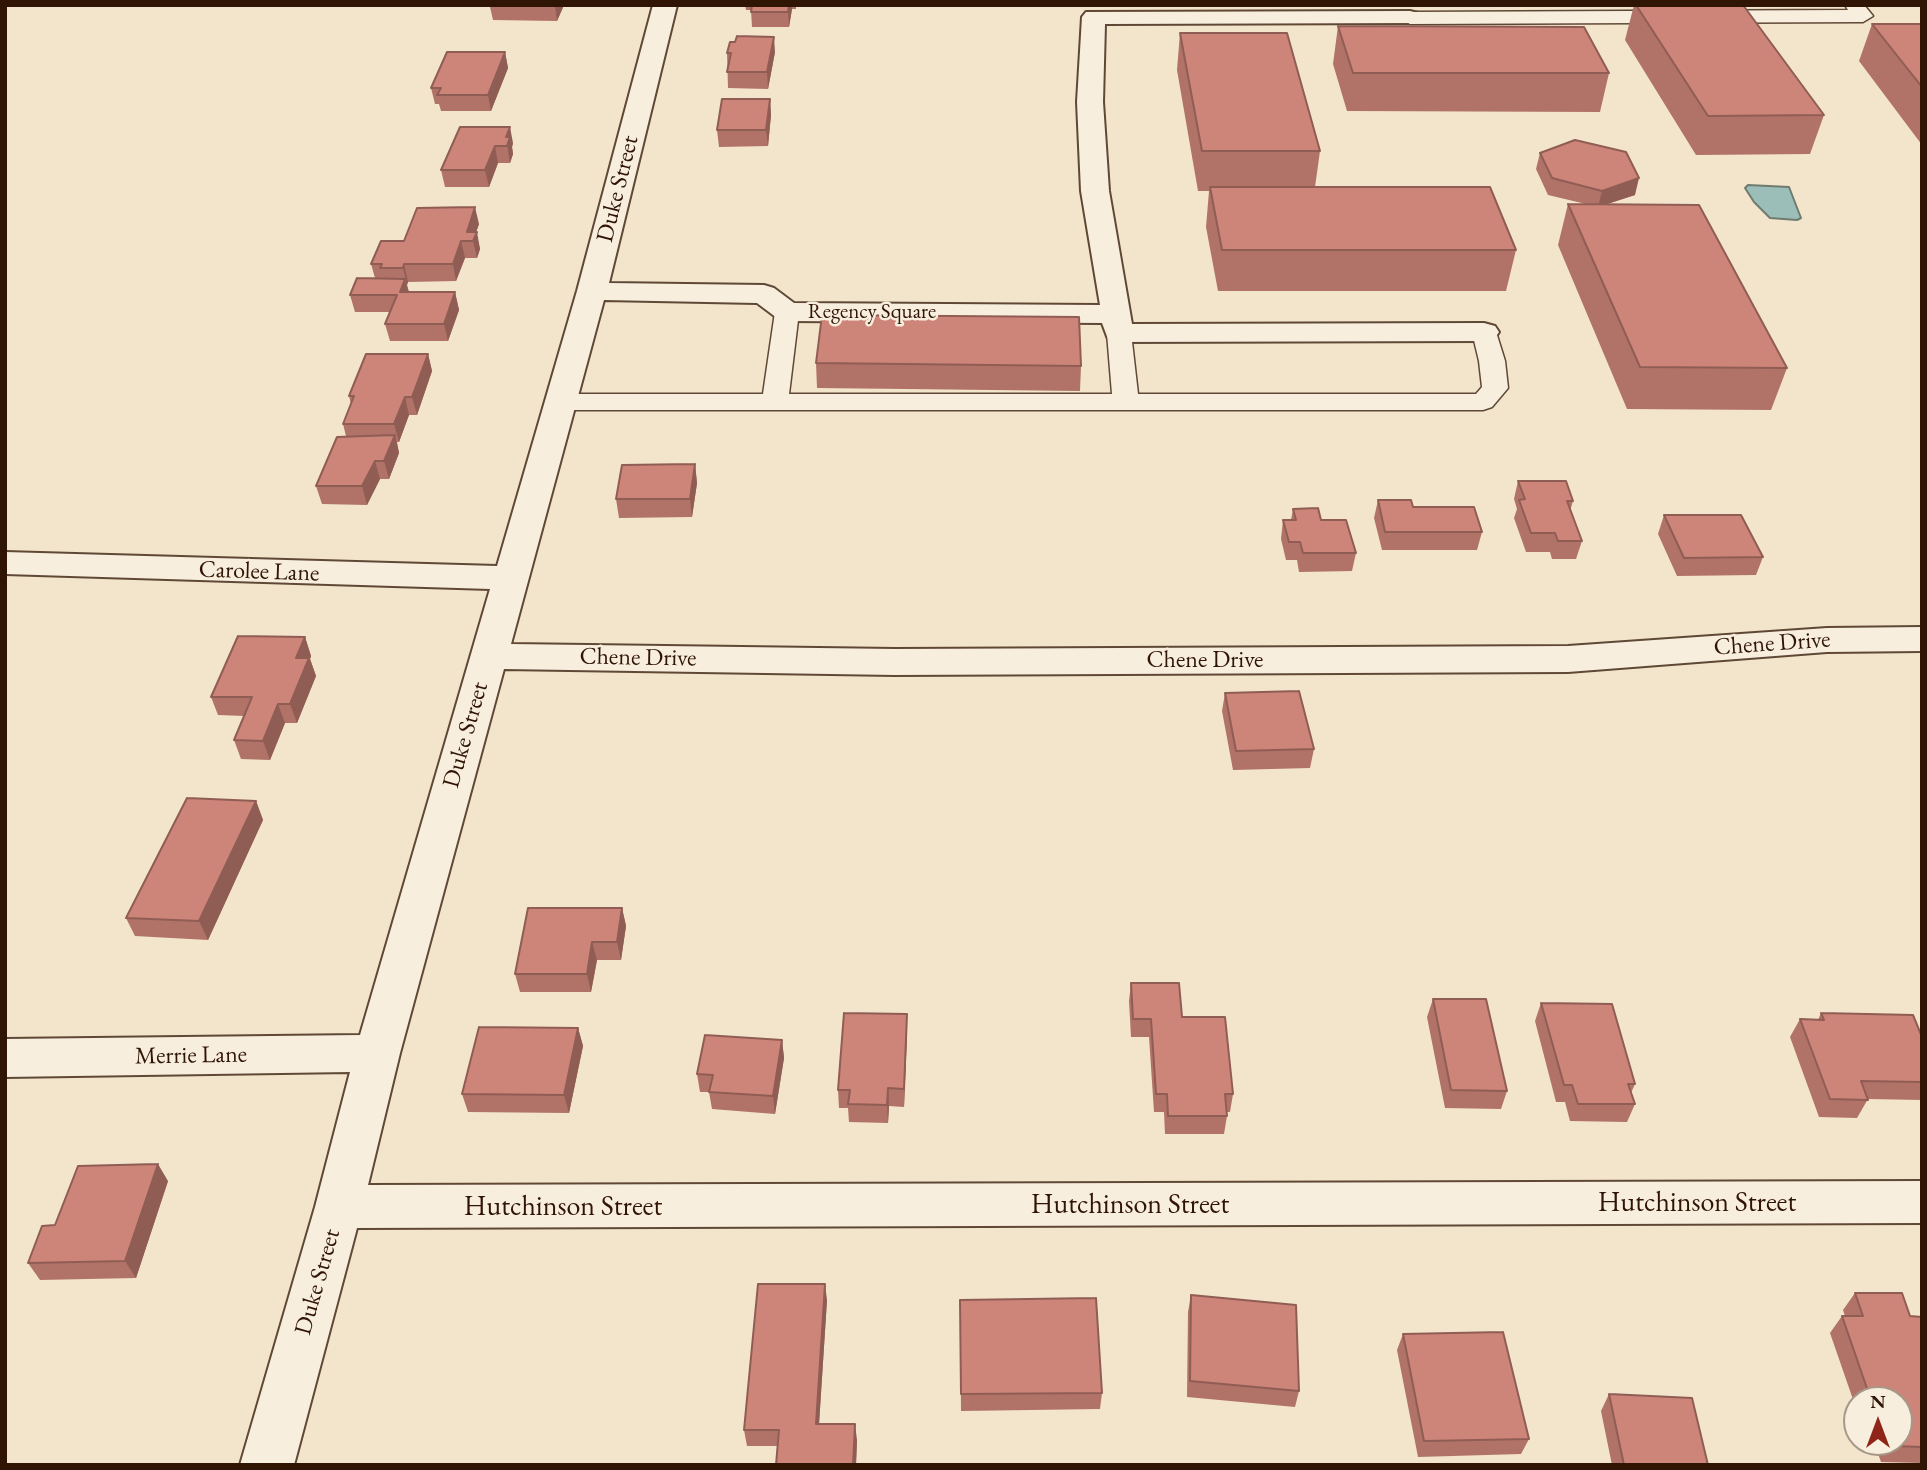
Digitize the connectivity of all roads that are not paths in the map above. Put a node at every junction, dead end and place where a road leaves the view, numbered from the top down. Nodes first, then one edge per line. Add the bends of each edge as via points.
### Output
1 (665, 5) edge
2 (1854, 5) edge
3 (1410, 18) joint
4 (592, 291) junction
5 (787, 312) junction
6 (1118, 324) junction
7 (1484, 332) joint
8 (775, 401) junction
9 (561, 402) junction
10 (1126, 404) junction
11 (5, 563) edge
12 (512, 578) junction
13 (1922, 639) edge
14 (488, 656) junction
15 (377, 1053) junction
16 (5, 1058) edge
17 (1922, 1202) edge
18 (339, 1207) junction
19 (267, 1465) edge

1 - 4 street, Duke Street
2 - 3 lane via 1863,16
3 - 6 street via 1094,17 1090,102 1095,191
4 - 5 street, Regency Square via 764,293
4 - 9 street, Duke Street
5 - 6 street, Regency Square
5 - 8 lane
6 - 7 street, Regency Square
6 - 10 lane
7 - 10 lane via 1495,388 1483,402
8 - 9 lane
8 - 10 lane
9 - 12 street, Duke Street
11 - 12 street, Carolee Lane
12 - 14 street, Duke Street
13 - 14 street, Chene Drive via 1827,640 1555,659 895,662
14 - 15 street, Duke Street
15 - 16 street, Merrie Lane
15 - 18 street, Duke Street
17 - 18 street, Hutchinson Street
18 - 19 street, Duke Street

